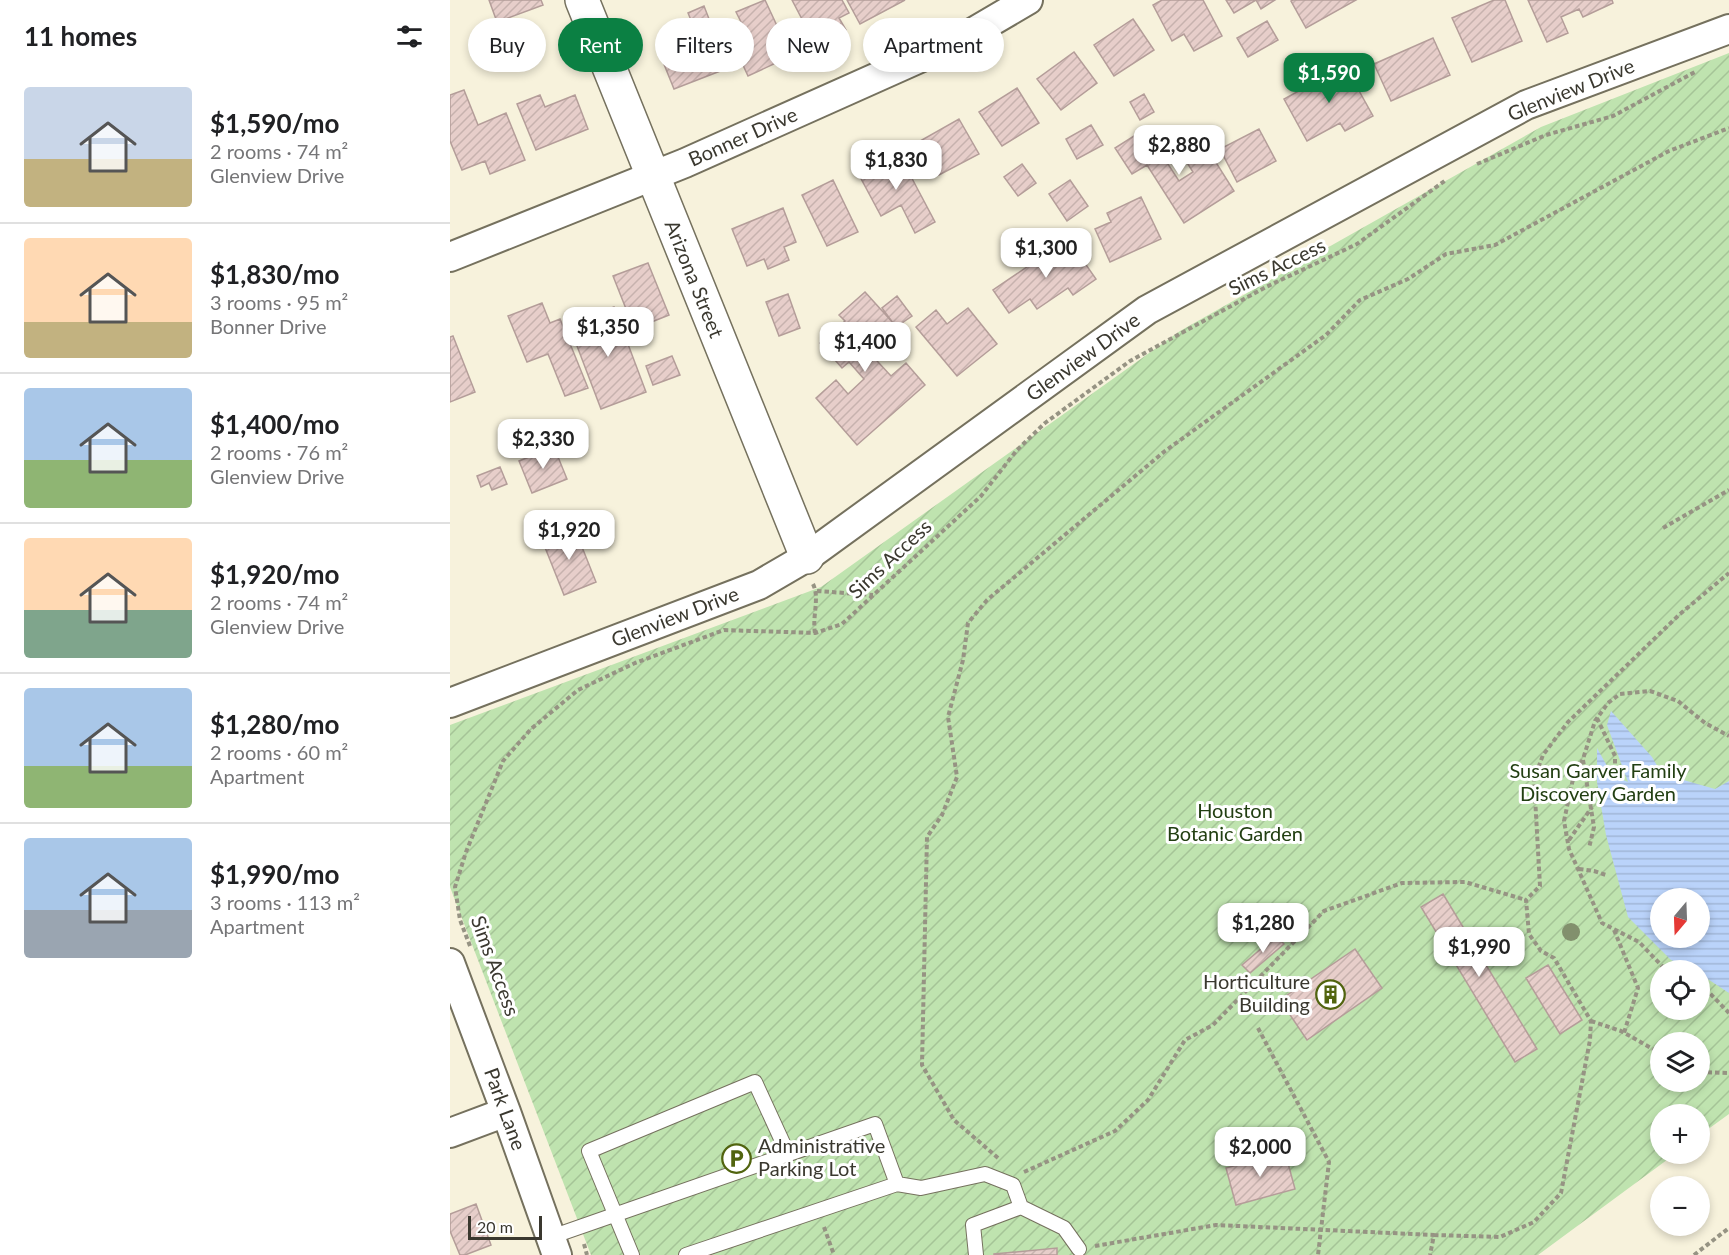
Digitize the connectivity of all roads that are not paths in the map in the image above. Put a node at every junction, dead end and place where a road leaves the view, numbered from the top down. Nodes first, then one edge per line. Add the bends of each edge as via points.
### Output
1 (582, 0) edge
2 (1028, 0) edge
3 (1729, 29) edge
4 (652, 177) junction
5 (450, 257) edge
6 (810, 569) junction
7 (450, 703) edge
8 (461, 958) edge
9 (506, 1112) junction
10 (450, 1133) edge
11 (788, 1154) junction
12 (897, 1184) junction
13 (1021, 1207) junction
14 (616, 1214) junction
15 (554, 1246) edge
16 (1079, 1249) road end
17 (632, 1255) edge
18 (686, 1255) edge
19 (976, 1255) edge

1 - 4 street, Arizona Street
2 - 4 street, Bonner Drive via 958,41
3 - 6 street, Glenview Drive via 1526,105 1147,310
4 - 5 street, Bonner Drive
4 - 6 street, Arizona Street
6 - 7 street, Glenview Drive
8 - 9 street, Park Lane
9 - 10 street
9 - 15 street, Park Lane
11 - 12 lane via 875,1124
11 - 14 lane
11 - 14 lane via 755,1082 589,1151
12 - 13 lane via 921,1188 985,1174 1013,1185
12 - 18 lane
13 - 16 lane via 1064,1228
13 - 19 lane via 973,1225
14 - 15 lane via 578,1228
14 - 17 lane

